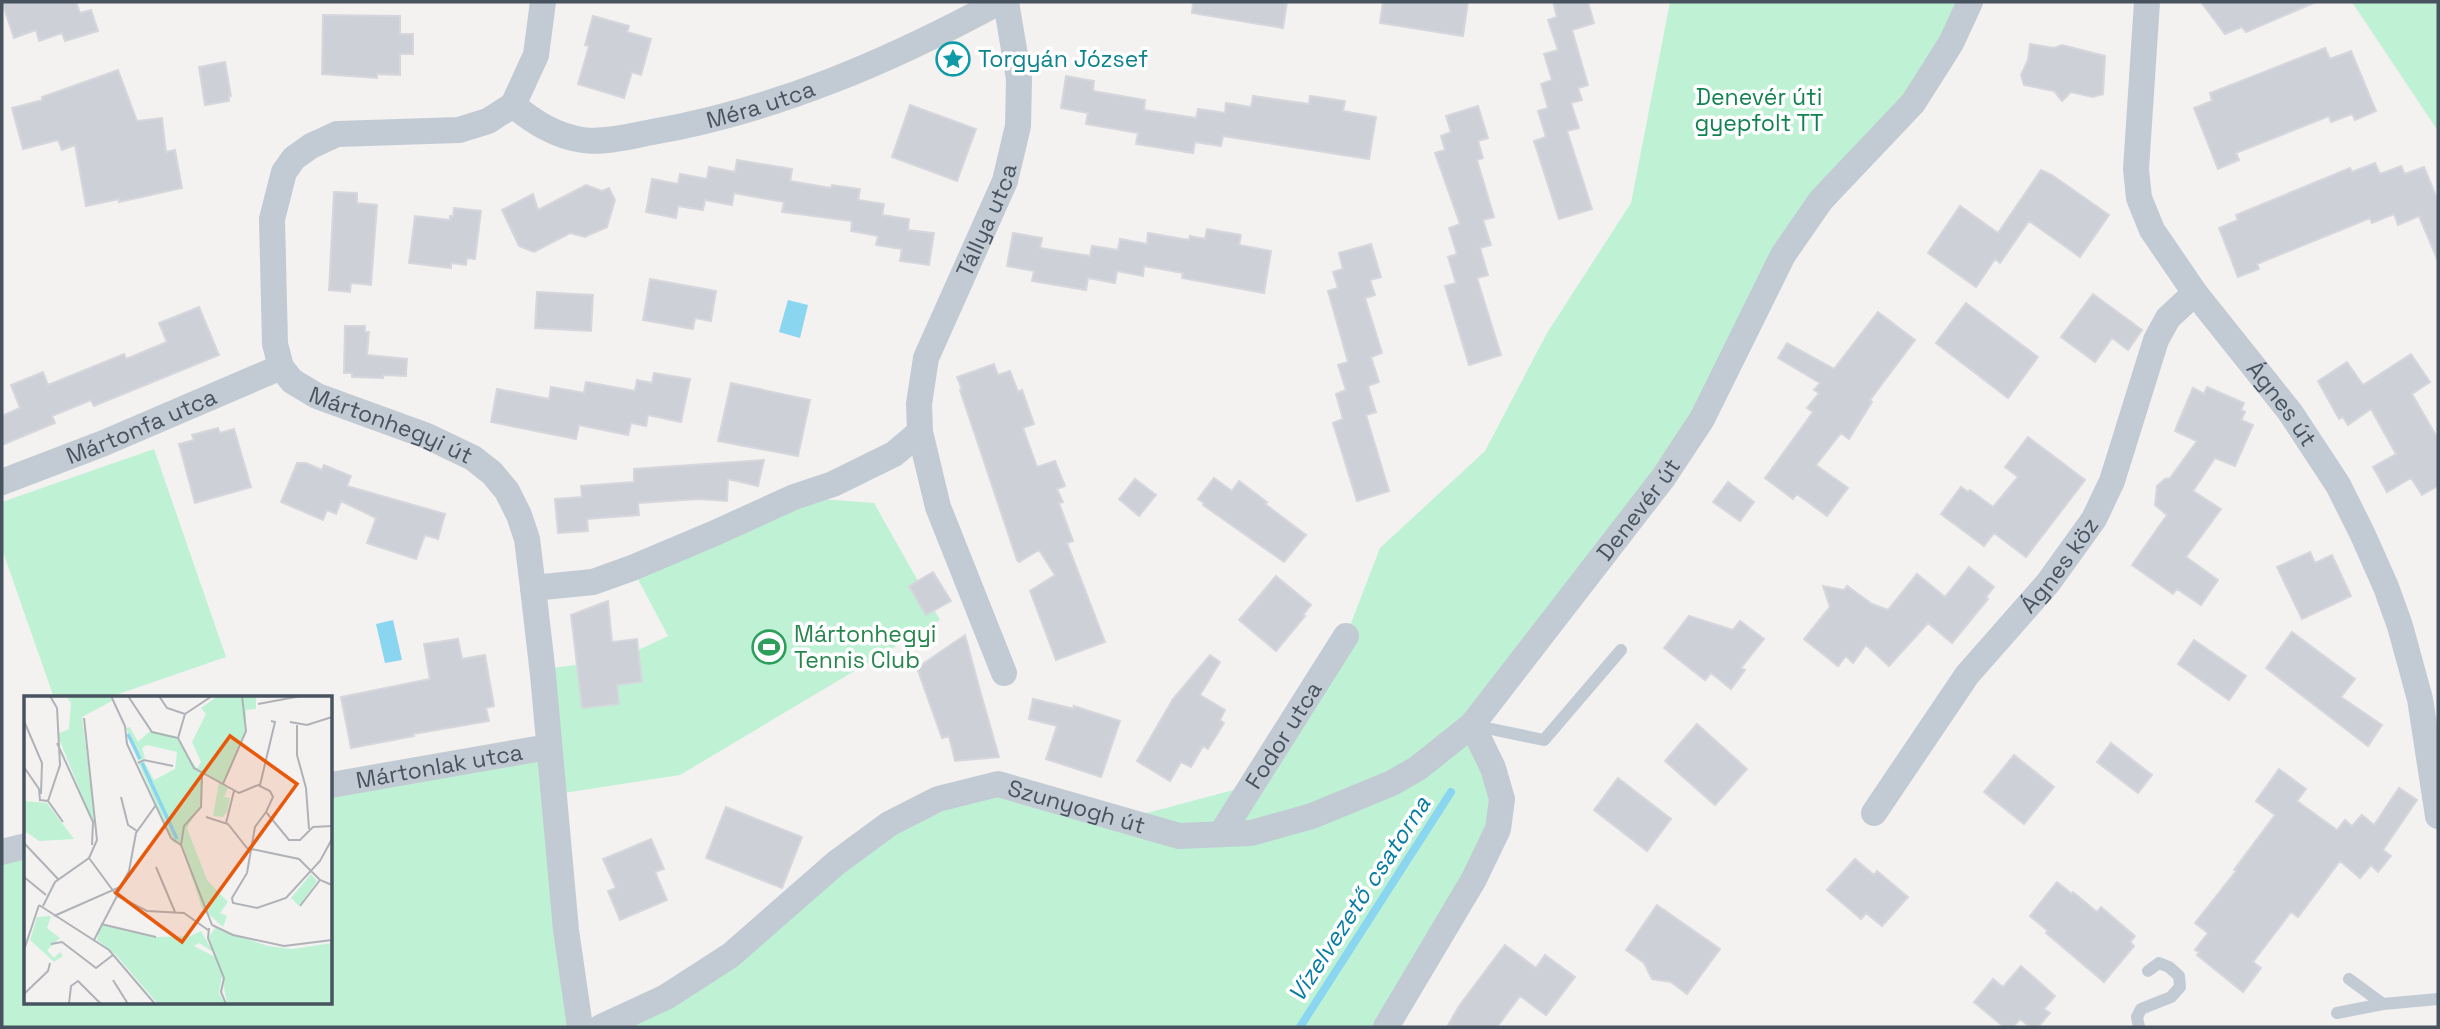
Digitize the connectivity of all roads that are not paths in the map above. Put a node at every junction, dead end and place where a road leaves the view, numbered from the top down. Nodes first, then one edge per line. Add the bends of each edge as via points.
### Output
1 (543, 2) edge
2 (999, 2) edge
3 (1006, 2) edge
4 (1970, 2) edge
5 (2147, 2) edge
6 (513, 105) junction
7 (2195, 293) junction
8 (281, 367) junction
9 (920, 432) junction
10 (2, 482) edge
11 (533, 588) junction
12 (1346, 636) dead end
13 (1621, 650) dead end
14 (1004, 673) dead end
15 (1472, 725) junction
16 (548, 747) junction
17 (332, 785) edge
18 (1874, 813) dead end
19 (2438, 816) edge
20 (1221, 834) junction
21 (24, 846) edge
22 (2, 852) edge
23 (2148, 971) dead end
24 (2349, 979) dead end
25 (2438, 999) edge
26 (2383, 1004) junction
27 (2337, 1013) dead end
28 (580, 1027) edge
29 (601, 1027) edge
30 (1386, 1027) edge
31 (2138, 1027) edge

1 - 6 street via 536,55
2 - 6 street, Méra utca via 888,58 817,87 679,128 584,141 540,127
3 - 9 street, Tállya utca via 1019,79 1018,126 1005,181 926,358
4 - 15 street, Denevér út via 1951,43 1913,103 1821,200 1783,255 1702,419 1663,478
5 - 7 street, Ágnes út via 2136,169 2139,198 2152,230
6 - 8 street via 488,121 459,130 337,134 293,158 284,172 272,219 275,344
7 - 18 street, Ágnes köz via 2168,318 2155,340 2112,481 2094,519 2048,583 1967,675
7 - 19 street, Ágnes út via 2290,412 2338,485 2362,533 2400,626 2420,699
8 - 10 street, Mártonfa utca
8 - 11 street, Mártonhegyi út via 292,381 317,396 427,436 473,458 492,473 519,515
9 - 11 street via 894,454 833,484 632,568 593,582
9 - 14 street, Tállya utca via 938,507
11 - 16 street, Mártonhegyi út
12 - 20 street, Fodor utca
13 - 15 lane via 1544,740
15 - 20 street, Szunyogh út via 1392,783 1312,816 1251,833
15 - 30 street via 1502,799 1498,828 1475,879
16 - 17 street, Mártonlak utca
16 - 28 street, Mártonhegyi út
20 - 29 street, Szunyogh út via 1179,836 998,784 938,799 889,824 836,863 731,955 666,997
21 - 22 street
23 - 31 lane via 2159,963 2169,967 2179,976 2180,987 2171,997 2141,1009
24 - 26 lane
25 - 26 lane
26 - 27 lane

